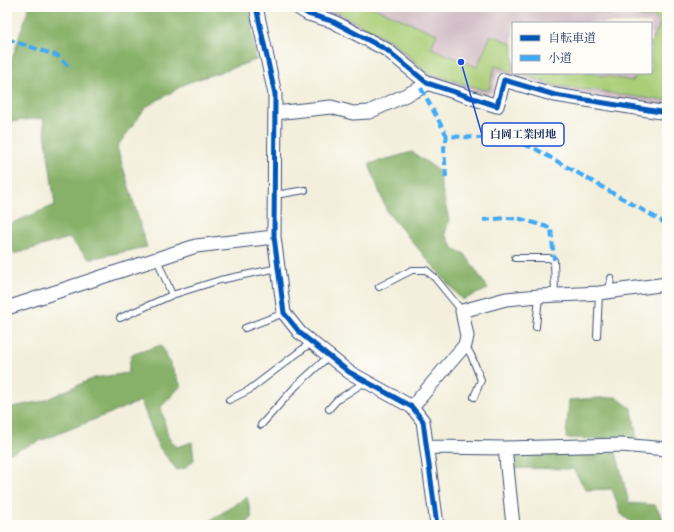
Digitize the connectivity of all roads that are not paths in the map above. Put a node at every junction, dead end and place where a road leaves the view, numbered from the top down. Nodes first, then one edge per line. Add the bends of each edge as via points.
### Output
1 (256, 7) edge
2 (297, 7) edge
3 (426, 83) junction
4 (275, 113) junction
5 (667, 113) edge
6 (305, 190) dead end
7 (274, 195) junction
8 (274, 237) junction
9 (515, 258) dead end
10 (157, 259) junction
11 (278, 268) junction
12 (611, 278) dead end
13 (667, 284) edge
14 (379, 287) dead end
15 (604, 292) junction
16 (172, 295) junction
17 (539, 296) junction
18 (555, 296) junction
19 (7, 308) edge
20 (462, 311) junction
21 (284, 313) junction
22 (120, 318) dead end
23 (536, 327) dead end
24 (245, 328) dead end
25 (597, 336) dead end
26 (312, 342) junction
27 (465, 345) junction
28 (330, 356) junction
29 (365, 382) junction
30 (474, 397) dead end
31 (229, 400) dead end
32 (412, 407) junction
33 (329, 410) dead end
34 (261, 424) dead end
35 (427, 447) junction
36 (505, 448) junction
37 (667, 449) edge
38 (435, 524) edge
39 (513, 525) edge

1 - 4 street via 276,94
2 - 3 street via 308,14 332,21 387,50
3 - 4 street via 421,88 369,112 353,113 331,106
3 - 5 street via 497,106 504,80 555,95
4 - 7 street
6 - 7 lane
7 - 8 street
8 - 10 street via 196,246
8 - 11 street
9 - 18 lane via 554,260
10 - 16 lane
10 - 19 street
11 - 16 lane via 220,280
11 - 21 street
12 - 15 lane
13 - 15 street
14 - 20 lane via 412,270 426,270
15 - 18 street
15 - 25 lane
16 - 22 lane
17 - 18 street
17 - 20 street via 506,299
17 - 23 lane
20 - 27 street via 467,336
21 - 24 lane
21 - 26 street via 300,333
26 - 28 street
26 - 31 lane via 249,390
27 - 30 lane via 481,380
27 - 32 street
28 - 29 street
28 - 34 lane via 296,386
29 - 32 street
29 - 33 lane via 338,400
32 - 35 street via 423,421
35 - 36 street
35 - 38 street
36 - 37 street via 621,445
36 - 39 street

